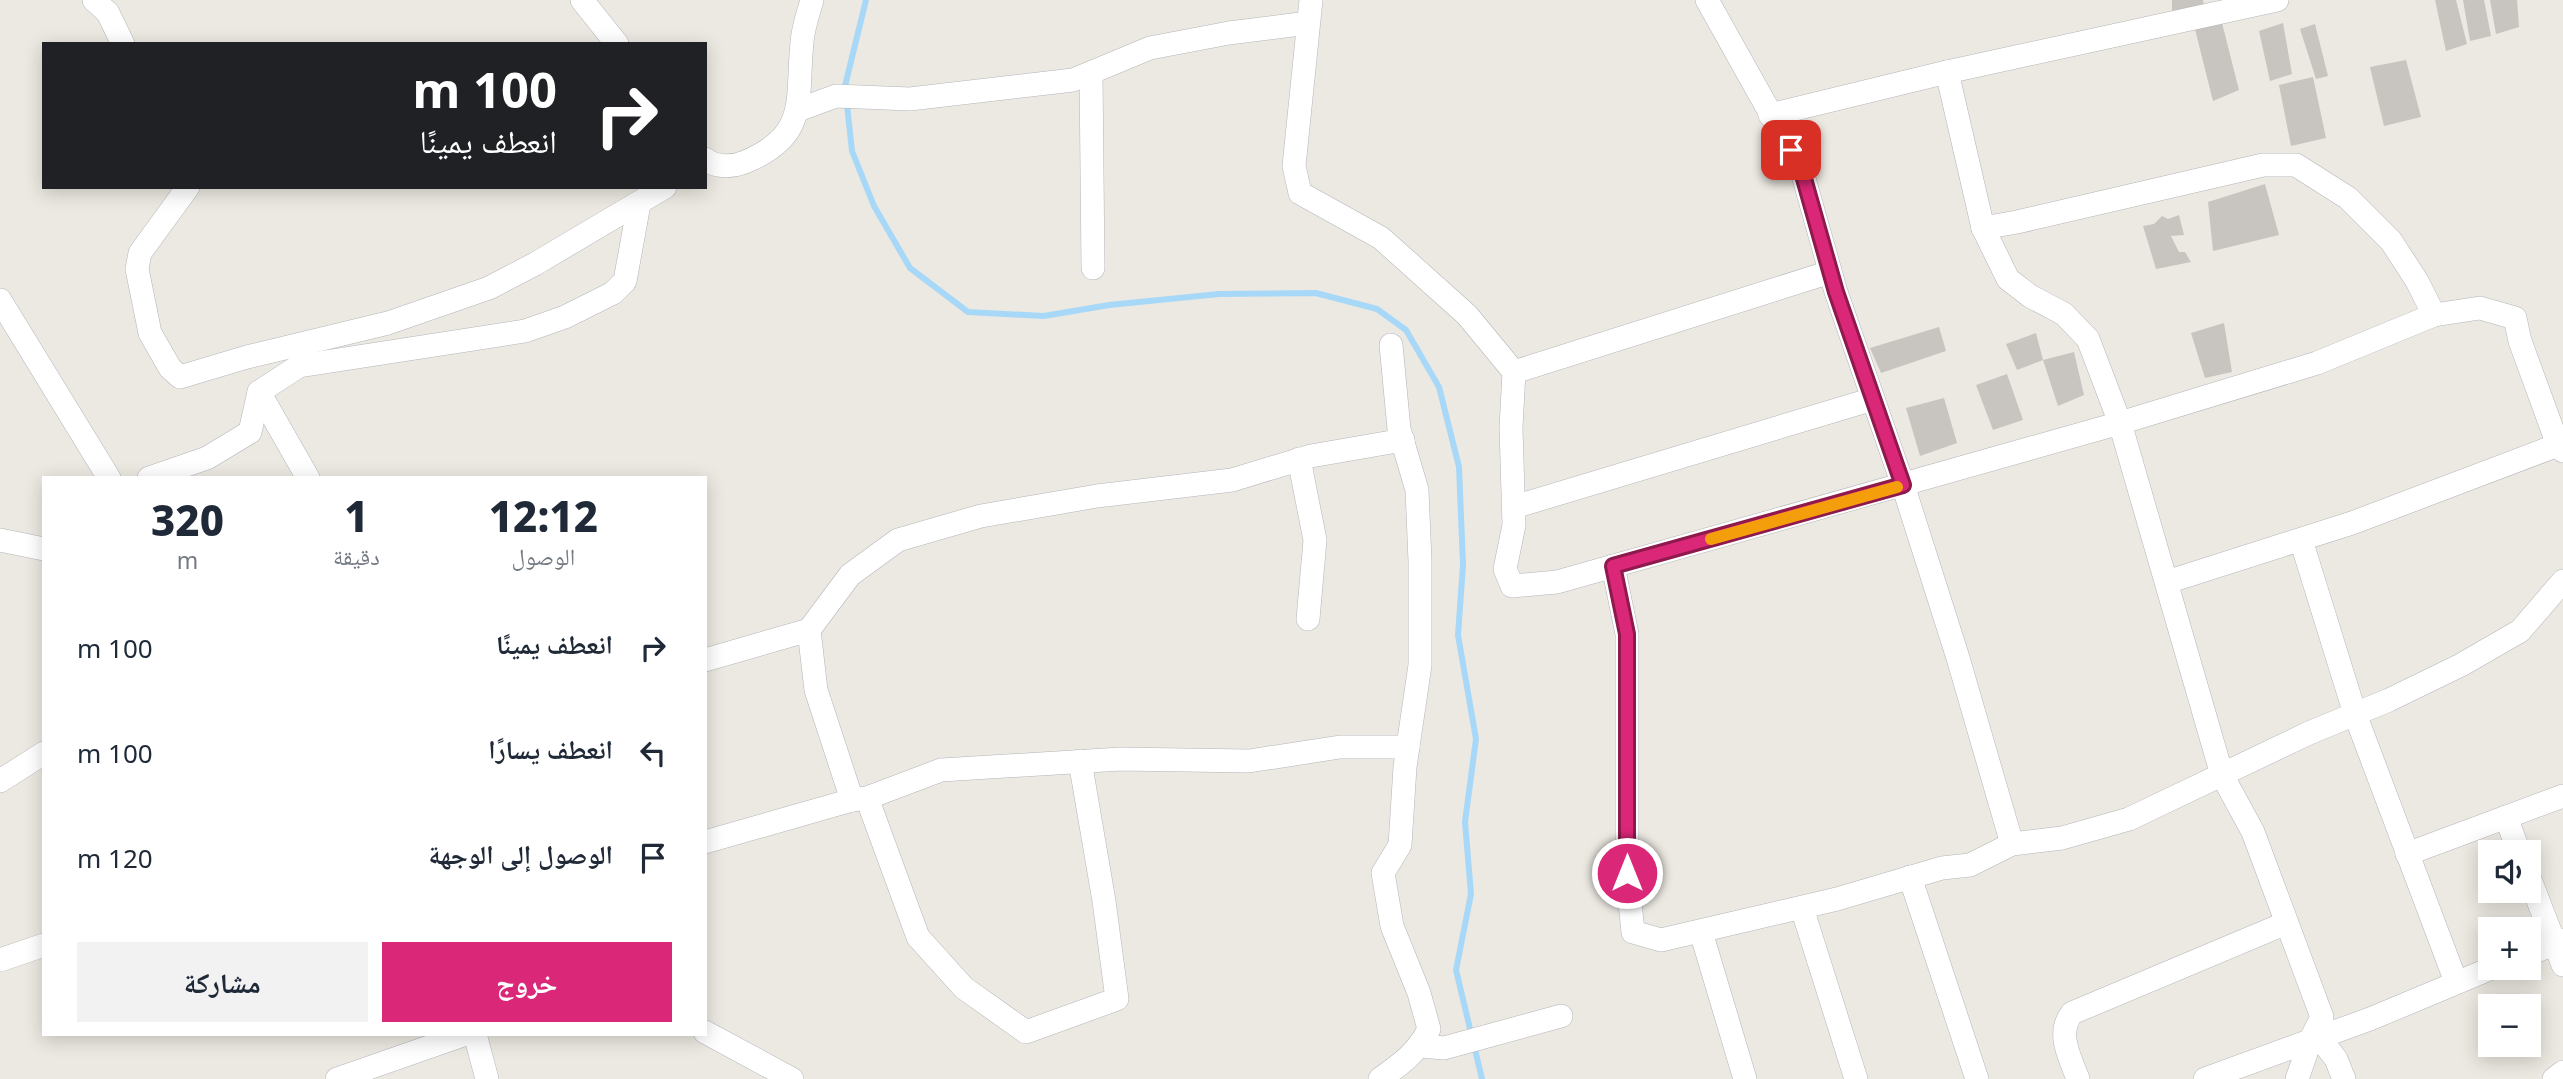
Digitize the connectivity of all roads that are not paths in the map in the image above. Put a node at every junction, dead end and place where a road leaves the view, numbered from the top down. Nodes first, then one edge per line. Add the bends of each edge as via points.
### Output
1 (94, 0) edge
2 (582, 0) edge
3 (812, 0) edge
4 (1311, 0) edge
5 (1707, 0) edge
6 (2277, 0) edge
7 (1308, 23) junction
8 (122, 42) edge
9 (615, 42) edge
10 (1947, 72) junction
11 (1091, 74) junction
12 (798, 110) junction
13 (1770, 115) junction
14 (707, 161) edge
15 (187, 189) edge
16 (663, 189) edge
17 (639, 204) junction
18 (1983, 228) junction
19 (1093, 268) dead end
20 (1830, 272) junction
21 (0, 300) edge
22 (2434, 315) junction
23 (1391, 345) dead end
24 (1514, 372) junction
25 (260, 392) junction
26 (1873, 398) junction
27 (2120, 423) junction
28 (1402, 440) junction
29 (2561, 448) edge
30 (1299, 459) junction
31 (107, 476) edge
32 (155, 476) edge
33 (307, 476) edge
34 (1903, 485) junction
35 (1514, 507) junction
36 (0, 540) edge
37 (2301, 540) junction
38 (42, 549) edge
39 (1613, 566) junction
40 (2563, 580) edge
41 (2167, 582) junction
42 (1308, 619) dead end
43 (809, 630) junction
44 (707, 659) edge
45 (2355, 714) junction
46 (1408, 747) junction
47 (42, 754) edge
48 (1080, 761) junction
49 (2222, 775) junction
50 (0, 781) edge
51 (2563, 796) edge
52 (859, 799) junction
53 (2506, 817) junction
54 (2515, 840) edge
55 (707, 841) edge
56 (2012, 844) junction
57 (2407, 853) junction
58 (1910, 877) junction
59 (2540, 903) edge
60 (1802, 908) junction
61 (2286, 923) junction
62 (1701, 932) junction
63 (42, 947) edge
64 (2560, 950) edge
65 (2541, 952) edge
66 (0, 960) edge
67 (2478, 973) edge
68 (2456, 982) junction
69 (1561, 1016) dead end
70 (707, 1032) edge
71 (460, 1036) edge
72 (476, 1036) edge
73 (2311, 1039) junction
74 (1421, 1046) junction
75 (2563, 1072) edge
76 (337, 1079) edge
77 (488, 1079) edge
78 (792, 1079) edge
79 (1380, 1079) edge
80 (1745, 1079) edge
81 (1856, 1079) edge
82 (1977, 1079) edge
83 (2078, 1079) edge
84 (2205, 1079) edge
85 (2297, 1079) edge
86 (2344, 1079) edge
87 (2554, 1079) edge

1 - 8 street via 108,13
2 - 9 street
3 - 12 street via 802,39
4 - 7 street
5 - 13 street
6 - 10 street
7 - 11 street via 1150,48
7 - 24 street via 1294,166 1300,193 1381,238 1467,315
10 - 13 street
10 - 18 street
11 - 12 street via 1047,84 910,99 836,96
11 - 19 street
12 - 14 street via 786,134 765,152 743,163 718,166
13 - 20 street via 1801,168
15 - 17 street via 140,253 137,269 150,334 180,377 388,323 489,288
16 - 17 street
17 - 25 street via 625,281 613,293 565,317 525,331 299,366
18 - 22 street via 2263,165 2296,165 2348,198 2390,241
18 - 27 street via 2008,279 2064,314 2088,339
20 - 24 street
20 - 26 street
21 - 31 street
22 - 27 street via 2318,362
22 - 29 street via 2480,309 2515,318
23 - 28 street
24 - 35 street
25 - 32 street via 250,432 207,458
25 - 33 street
26 - 34 street
26 - 35 street
27 - 34 street
27 - 41 street
28 - 30 street
28 - 46 street via 1417,490 1420,561 1420,665
29 - 37 street
30 - 42 street via 1315,540
30 - 43 street via 1232,480 981,516 898,540 850,575
34 - 39 street
34 - 56 street
35 - 39 street via 1505,569 1512,586 1557,582
36 - 38 street
37 - 41 street
37 - 45 street
39 - 62 street via 1627,634 1627,873 1633,932 1661,940
40 - 45 street via 2520,631 2461,665
41 - 49 street
43 - 44 street
43 - 52 street via 816,690
45 - 49 street
45 - 57 street
46 - 48 street via 1340,747 1249,761
46 - 74 street via 1401,845 1383,873 1392,926 1429,1028
47 - 50 street
48 - 52 street via 941,769
48 - 52 street via 1117,999 1026,1032 964,988 918,937
49 - 56 street via 2129,819 2062,838
49 - 61 street via 2253,832
51 - 53 street
52 - 55 street
53 - 54 street
53 - 57 street
56 - 58 street via 1970,864
57 - 68 street
58 - 60 street
58 - 82 street
59 - 64 street
60 - 62 street
60 - 81 street
61 - 73 street via 2322,1017
61 - 83 street via 2072,1013 2063,1039
62 - 80 street
63 - 66 street
64 - 65 street
67 - 68 street
68 - 73 street
69 - 74 street via 1444,1048
70 - 78 street
71 - 76 street
72 - 77 street
73 - 84 street
73 - 85 street
73 - 86 street via 2322,1041
74 - 79 street
75 - 87 street

